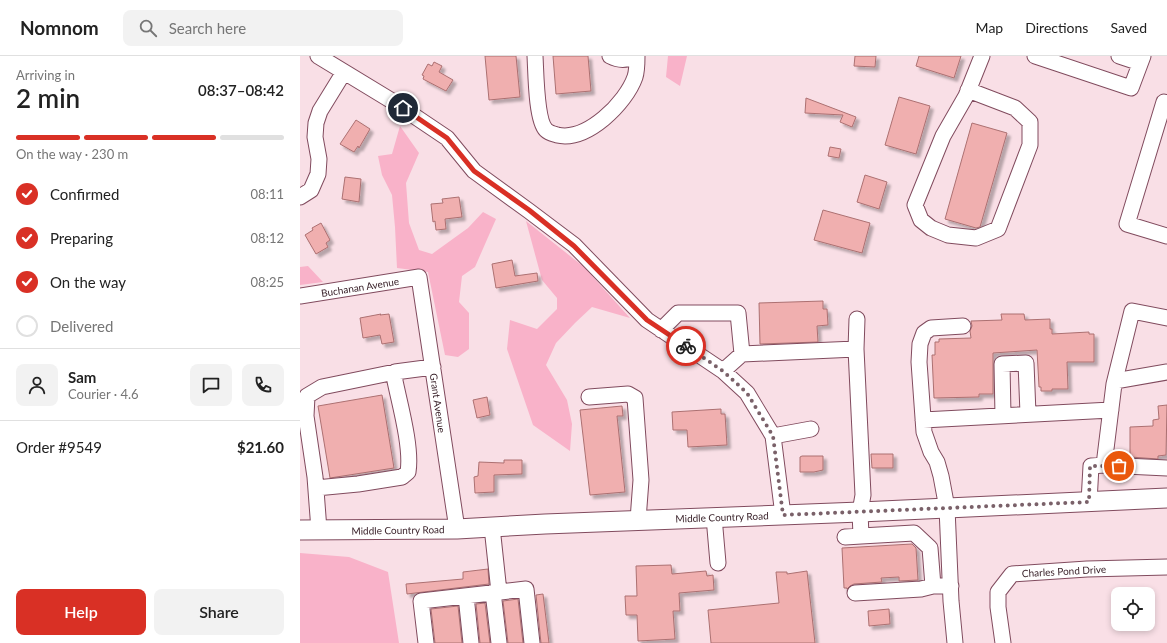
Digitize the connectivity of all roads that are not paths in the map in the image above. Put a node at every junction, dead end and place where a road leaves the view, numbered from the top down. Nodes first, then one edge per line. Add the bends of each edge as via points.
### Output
1 (318, 56) edge
2 (535, 56) edge
3 (610, 56) edge
4 (634, 56) edge
5 (637, 56) edge
6 (982, 56) edge
7 (1035, 56) edge
8 (1119, 56) edge
9 (1142, 60) edge
10 (344, 72) junction
11 (968, 90) junction
12 (1167, 102) edge
13 (300, 197) edge
14 (1167, 236) edge
15 (419, 277) joint
16 (300, 296) edge
17 (1167, 318) edge
18 (857, 319) dead end
19 (963, 326) dead end
20 (662, 330) junction
21 (856, 349) junction
22 (742, 354) junction
23 (433, 367) junction
24 (723, 371) junction
25 (395, 372) junction
26 (1167, 372) edge
27 (1115, 381) junction
28 (589, 397) dead end
29 (1111, 410) junction
30 (1028, 414) junction
31 (1003, 416) junction
32 (923, 420) junction
33 (811, 429) dead end
34 (773, 436) junction
35 (1104, 465) junction
36 (1167, 468) edge
37 (316, 488) junction
38 (1167, 498) edge
39 (1089, 502) junction
40 (947, 508) junction
41 (912, 510) junction
42 (860, 512) junction
43 (783, 515) junction
44 (714, 518) junction
45 (638, 520) junction
46 (492, 527) junction
47 (457, 529) junction
48 (309, 530) edge
49 (914, 533) junction
50 (861, 536) junction
51 (845, 537) dead end
52 (718, 563) dead end
53 (1167, 567) edge
54 (933, 586) junction
55 (950, 586) junction
56 (496, 592) junction
57 (855, 593) dead end
58 (466, 596) junction
59 (426, 643) edge
60 (471, 643) edge
61 (498, 643) edge
62 (532, 643) edge
63 (955, 643) edge
64 (1003, 643) edge

1 - 10 street
2 - 5 street via 539,115 542,124 546,131 552,134 571,136 583,132 612,112 636,76
3 - 4 street via 617,59 629,59
6 - 11 street
7 - 9 street via 1131,88
8 - 9 street
10 - 13 street via 320,111 315,137 319,159 318,174 311,190
10 - 20 street via 447,138 474,171 574,246 647,320
11 - 11 street via 943,136 915,205 921,220 931,228 948,235 976,238 998,229 1030,145 1031,131 1030,122 1015,108
12 - 14 street via 1164,102 1127,224
15 - 16 street, Buchanan Avenue
15 - 23 street, Grant Avenue
17 - 27 street via 1132,311
18 - 21 street
19 - 32 street via 931,328 924,333 920,344 919,362
20 - 22 street via 678,313 738,313
20 - 24 street
21 - 22 street
21 - 42 street via 863,495
22 - 24 street
23 - 25 street
23 - 47 street, Grant Avenue
24 - 34 street via 747,393
25 - 37 street via 322,386 307,396 306,416
25 - 37 street via 408,445 408,472 402,477
26 - 27 street
27 - 29 street
28 - 45 street via 628,394 635,398 641,480
29 - 30 street
29 - 35 street
30 - 31 street
30 - 31 street via 1026,363 1002,364
31 - 32 street
32 - 40 street via 924,432 941,476
33 - 34 street
34 - 43 street
35 - 36 street
35 - 39 street via 1090,466
37 - 48 street
38 - 39 main road, Middle Country Road
39 - 40 main road, Middle Country Road
40 - 41 main road, Middle Country Road
40 - 55 street
41 - 42 main road, Middle Country Road
41 - 49 street
42 - 43 main road, Middle Country Road
42 - 50 street
43 - 44 main road, Middle Country Road
44 - 45 main road, Middle Country Road
44 - 52 street
45 - 46 main road, Middle Country Road
46 - 47 main road, Middle Country Road
46 - 56 street
47 - 48 main road, Middle Country Road
49 - 50 street
49 - 54 street via 930,548
50 - 51 street
53 - 64 street, Charles Pond Drive via 1012,574 998,592
54 - 55 street
54 - 57 street
55 - 63 street
56 - 58 street
56 - 61 street
56 - 62 street via 526,589
58 - 59 street via 421,601
58 - 60 street

